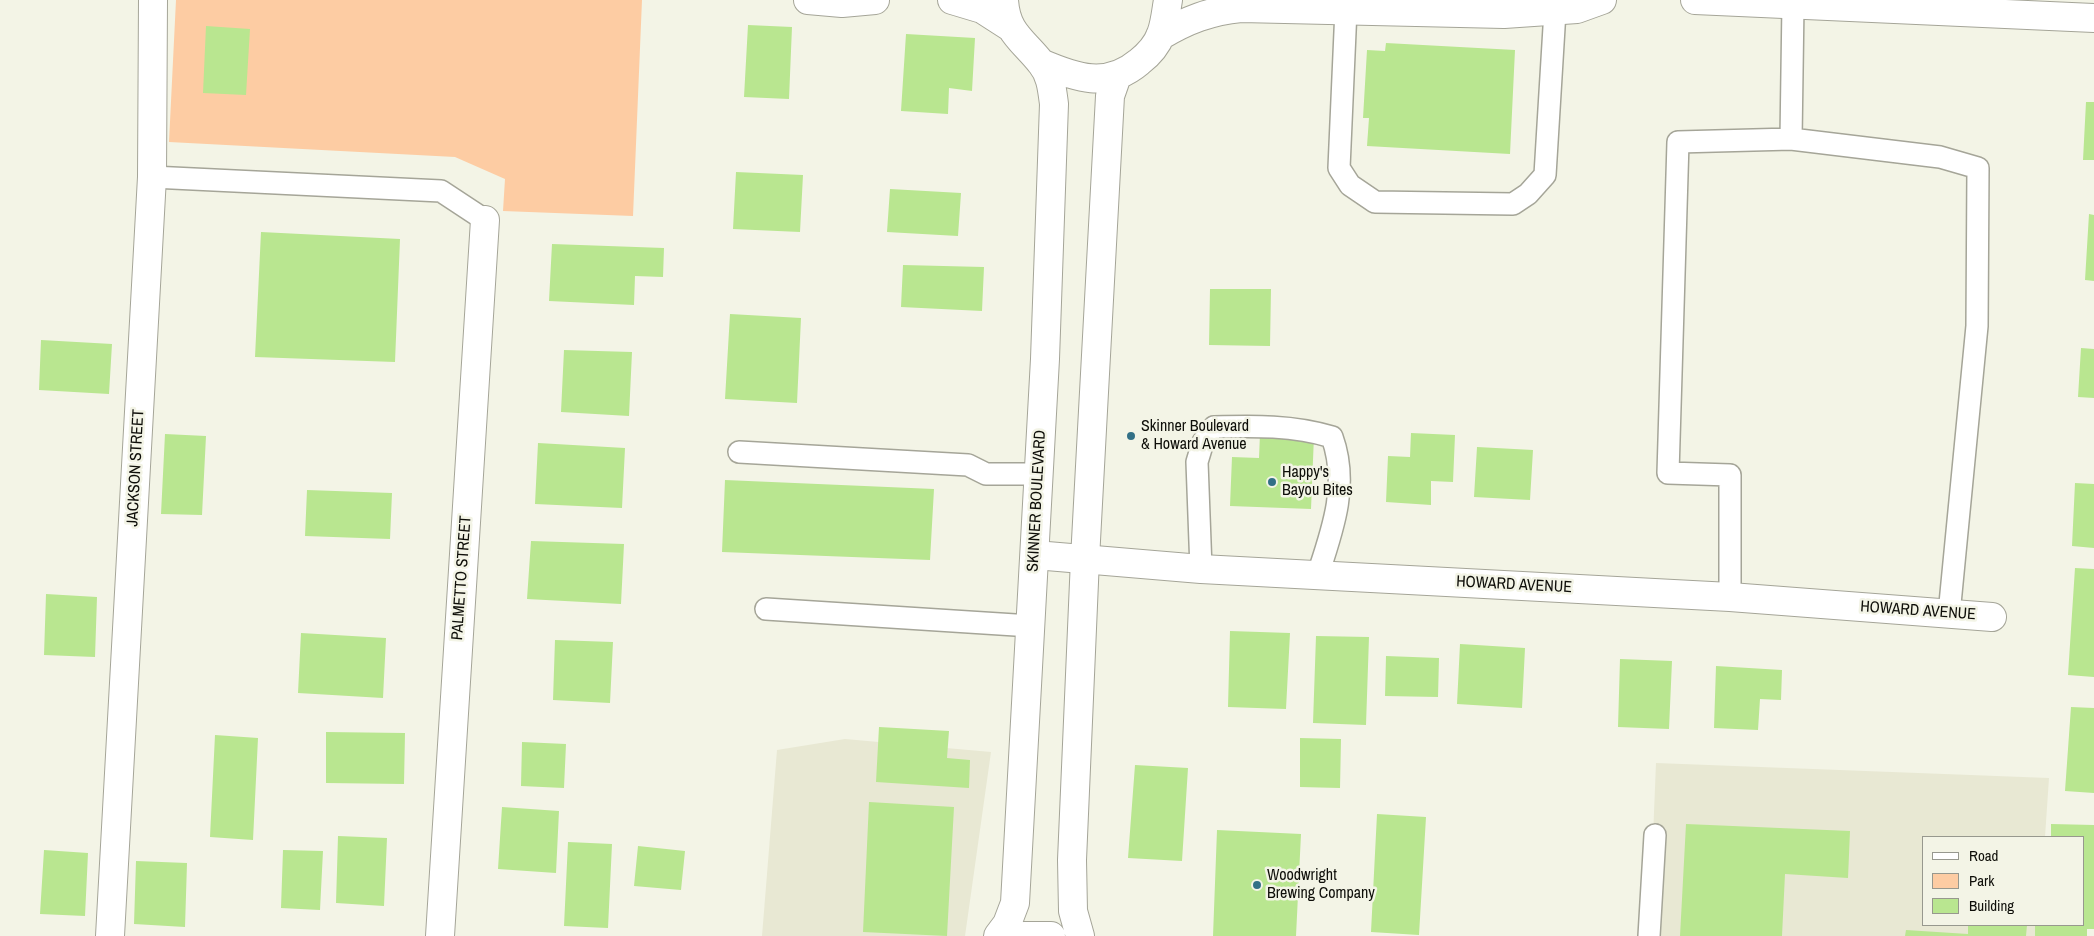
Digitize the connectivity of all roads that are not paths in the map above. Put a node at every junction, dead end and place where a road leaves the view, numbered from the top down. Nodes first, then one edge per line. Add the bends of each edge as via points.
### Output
1 (153, 0) edge
2 (808, 0) edge
3 (875, 0) edge
4 (952, 0) edge
5 (1004, 0) edge
6 (1168, 0) edge
7 (1602, 0) edge
8 (1695, 0) edge
9 (1793, 4) junction
10 (1866, 4) edge
11 (1346, 9) junction
12 (1555, 11) junction
13 (2094, 18) edge
14 (1010, 27) junction
15 (1160, 36) junction
16 (1041, 63) junction
17 (1118, 76) junction
18 (1791, 138) junction
19 (152, 177) junction
20 (485, 220) joint
21 (739, 452) dead end
22 (1038, 474) junction
23 (1035, 555) junction
24 (1085, 559) junction
25 (1202, 569) junction
26 (1318, 574) junction
27 (1730, 597) junction
28 (766, 609) dead end
29 (1949, 614) junction
30 (1992, 617) dead end
31 (1031, 626) junction
32 (1655, 835) dead end
33 (110, 936) edge
34 (440, 936) edge
35 (998, 936) edge
36 (1024, 936) edge
37 (1051, 936) edge
38 (1080, 936) edge
39 (1649, 936) edge

1 - 19 street, JACKSON STREET
2 - 3 street
4 - 14 street via 982,9
5 - 14 street, SKINNER BOULEVARD
6 - 15 street
7 - 12 street via 1577,9
8 - 9 street
9 - 10 street
9 - 18 lane
10 - 13 street
11 - 12 street via 1504,14
11 - 12 lane via 1339,168 1350,185 1376,202 1513,204 1528,194 1545,175
11 - 15 street via 1215,10
14 - 16 street, SKINNER BOULEVARD
15 - 17 street via 1148,54
16 - 17 street, SKINNER BOULEVARD via 1077,76 1099,79
16 - 22 street, SKINNER BOULEVARD via 1050,79 1054,104
17 - 24 street via 1110,96
18 - 27 lane via 1678,142 1668,473 1730,475
18 - 29 lane via 1940,157 1978,168 1977,326
19 - 20 lane via 441,191
19 - 33 street, JACKSON STREET
20 - 34 street, PALMETTO STREET
21 - 22 lane via 968,465 986,474
22 - 23 street, SKINNER BOULEVARD
23 - 24 street, HOWARD AVENUE
23 - 31 street, SKINNER BOULEVARD
24 - 25 street, HOWARD AVENUE
24 - 38 street via 1072,860 1073,911
25 - 26 street, HOWARD AVENUE
25 - 26 lane via 1197,462 1203,442 1214,427 1261,426 1307,429 1332,437 1340,457 1339,499
26 - 27 street, HOWARD AVENUE
27 - 29 street, HOWARD AVENUE
28 - 31 lane
29 - 30 street, HOWARD AVENUE
31 - 35 street, SKINNER BOULEVARD via 1015,904
32 - 39 lane
36 - 37 street

